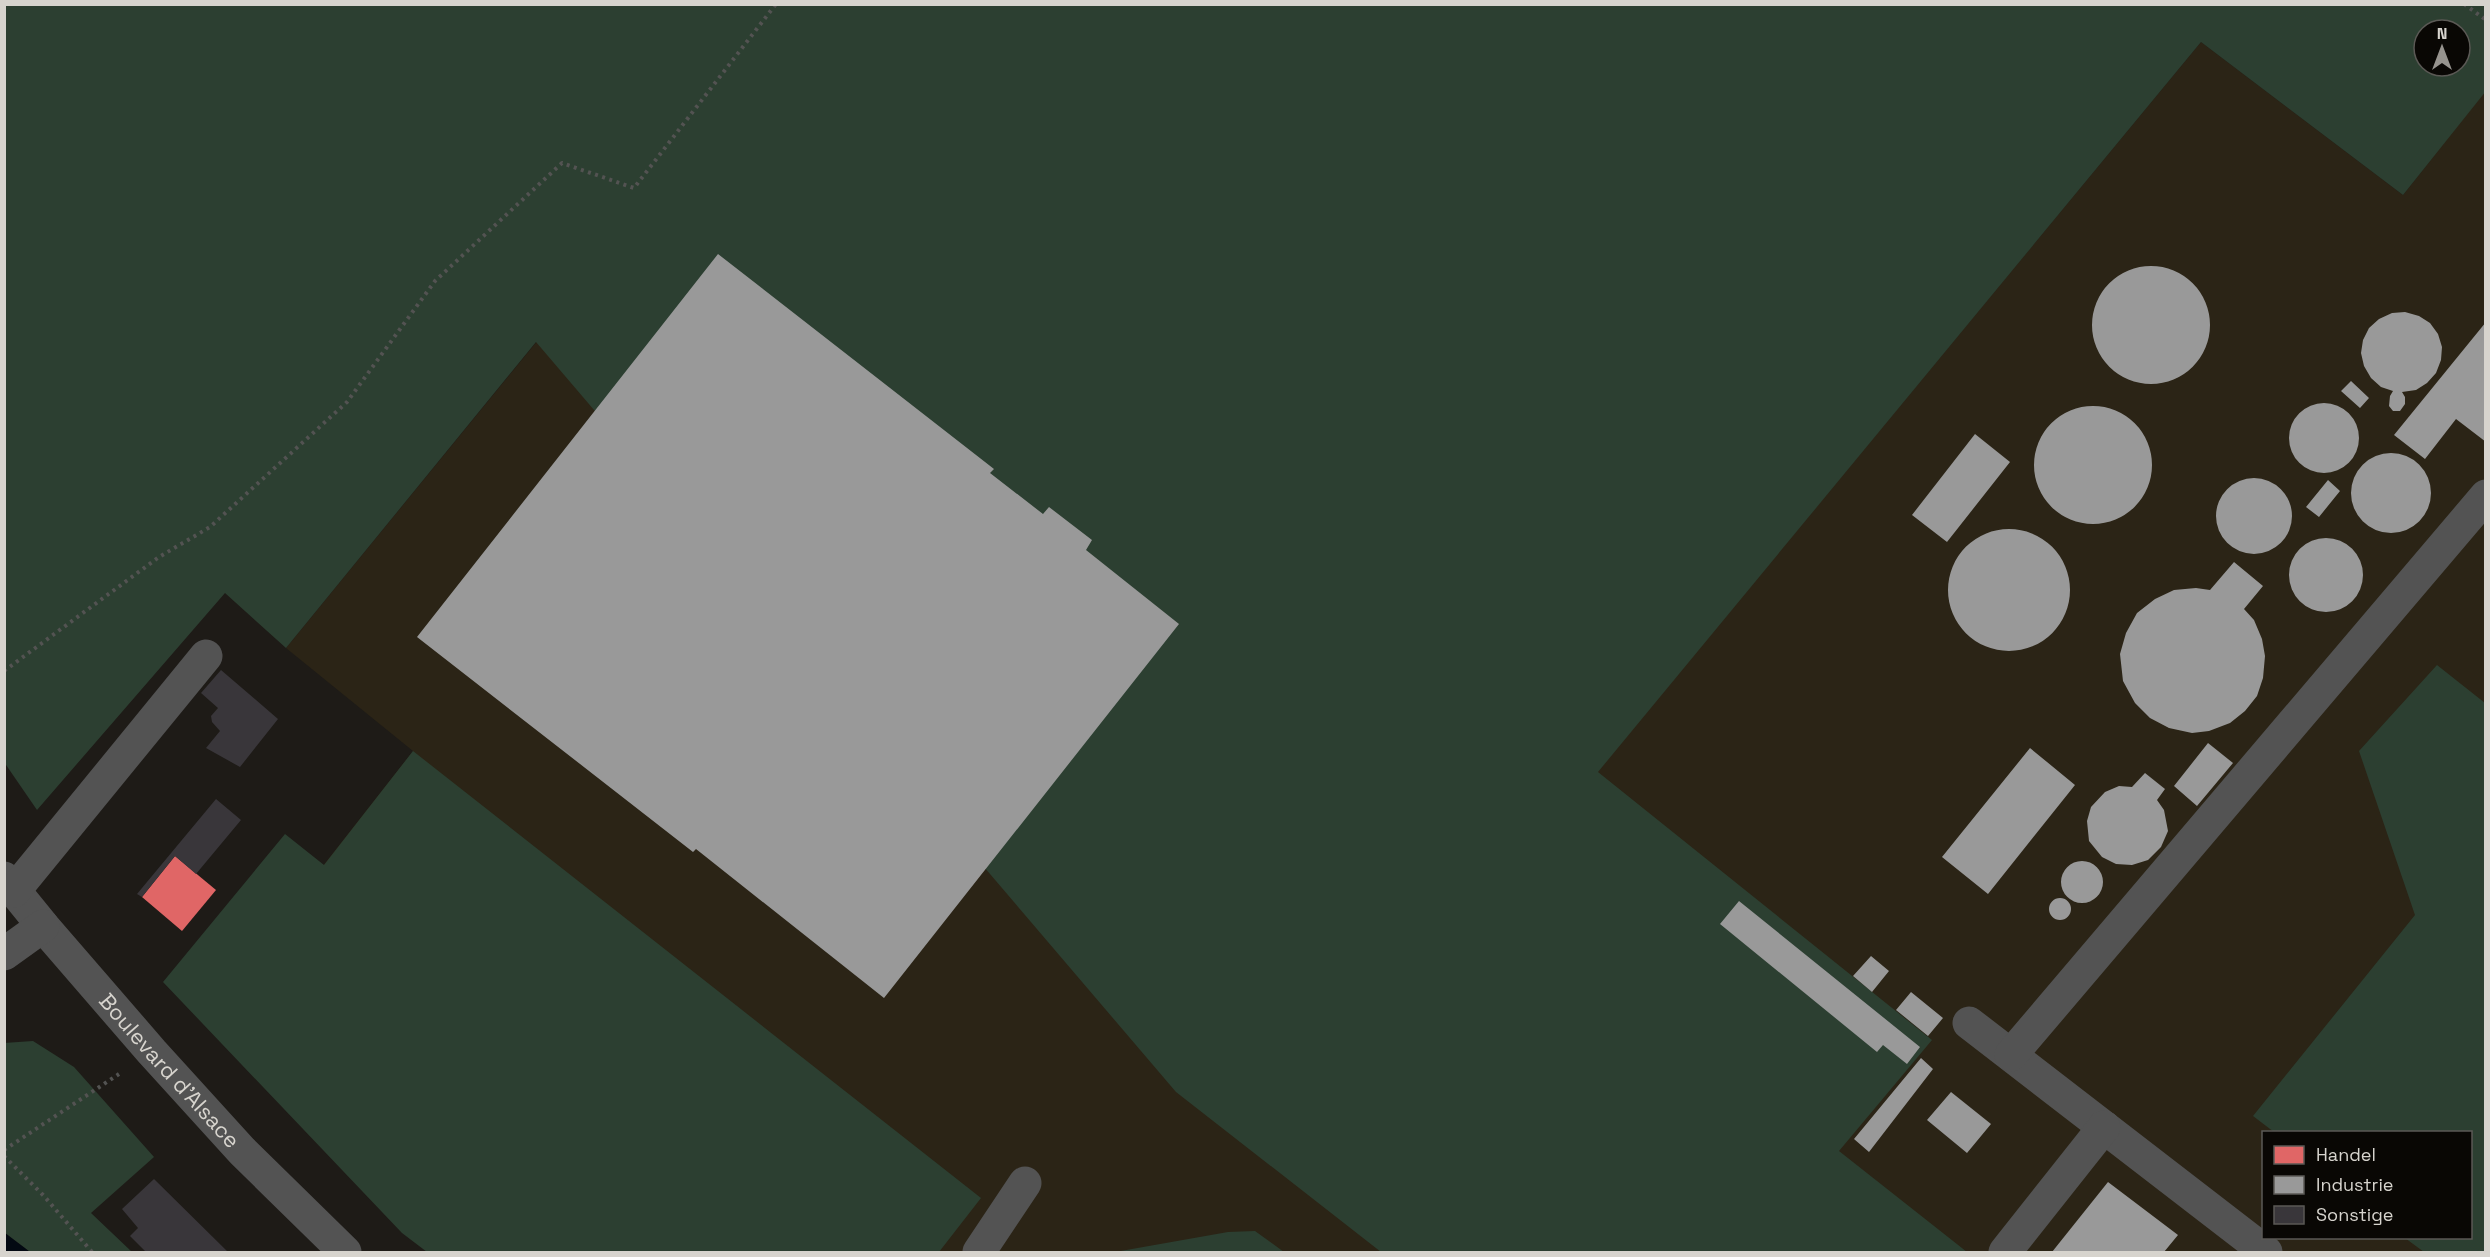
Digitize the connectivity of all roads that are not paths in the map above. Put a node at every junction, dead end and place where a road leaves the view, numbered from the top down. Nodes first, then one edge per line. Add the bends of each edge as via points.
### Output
1 (2486, 496) edge
2 (206, 656) dead end
3 (9, 884) edge
4 (43, 926) junction
5 (4, 954) edge
6 (1970, 1023) dead end
7 (2011, 1055) junction
8 (2104, 1127) junction
9 (1025, 1183) dead end
10 (345, 1252) edge
11 (979, 1252) edge
12 (2006, 1252) edge
13 (2266, 1252) edge

1 - 7 street
2 - 3 street
3 - 4 street, Boulevard d'Alsace
4 - 5 street
4 - 10 street, Boulevard d'Alsace via 242,1151
6 - 7 street
7 - 8 street
8 - 12 street
8 - 13 street
9 - 11 street

